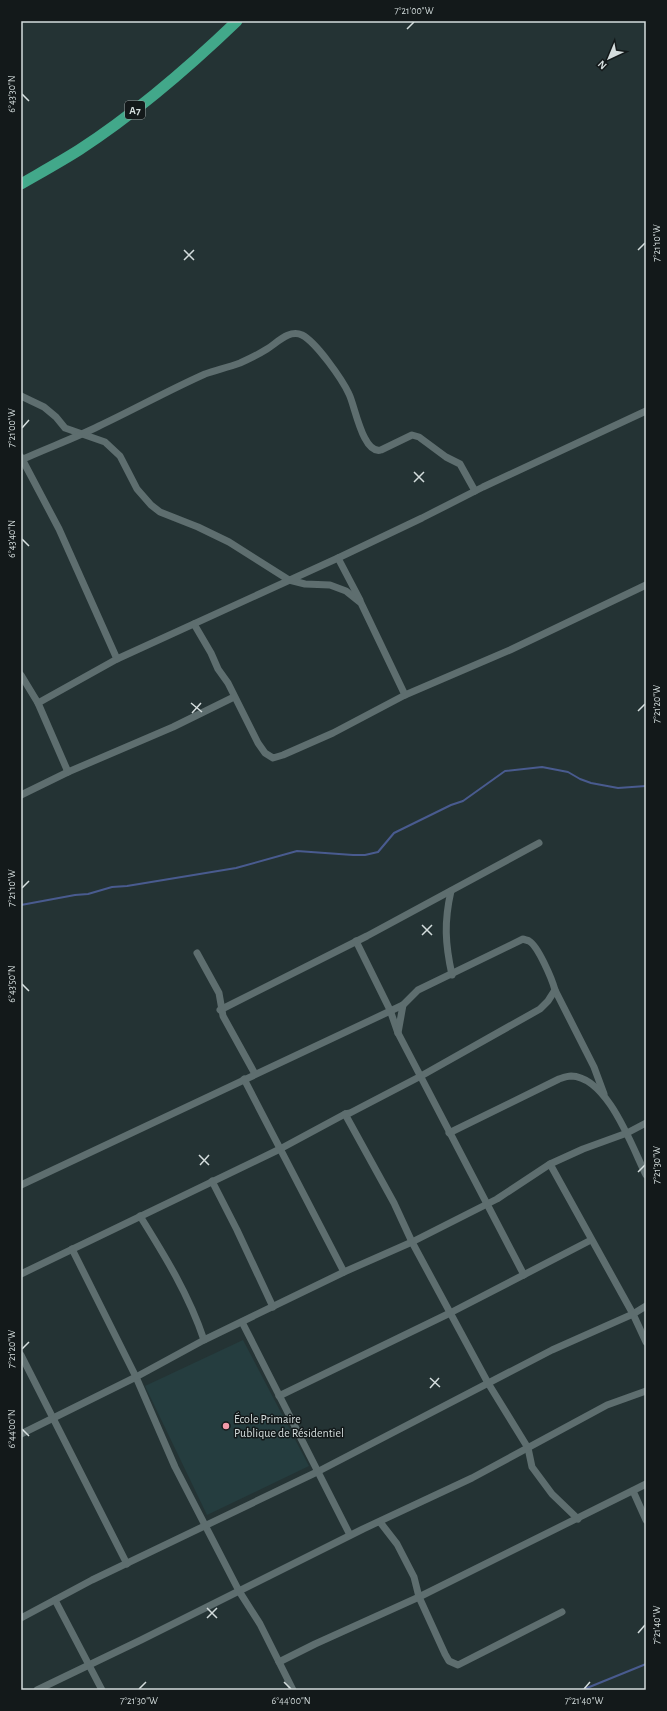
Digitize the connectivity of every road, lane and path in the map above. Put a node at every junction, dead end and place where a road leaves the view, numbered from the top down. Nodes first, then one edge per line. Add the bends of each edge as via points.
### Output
1 (237, 21) edge
2 (21, 184) edge
3 (21, 396) edge
4 (646, 411) edge
5 (82, 434) junction
6 (21, 459) edge
7 (475, 491) junction
8 (338, 558) junction
9 (289, 580) junction
10 (646, 585) edge
11 (635, 590) junction
12 (646, 593) edge
13 (361, 603) junction
14 (194, 624) junction
15 (117, 659) junction
16 (21, 675) edge
17 (405, 694) junction
18 (234, 697) junction
19 (38, 702) junction
20 (68, 772) junction
21 (21, 795) edge
22 (539, 843) dead end
23 (451, 891) junction
24 (356, 941) junction
25 (196, 953) dead end
26 (452, 975) junction
27 (555, 990) junction
28 (403, 1005) junction
29 (220, 1010) junction
30 (390, 1010) junction
31 (398, 1033) junction
32 (255, 1074) junction
33 (421, 1076) junction
34 (244, 1080) junction
35 (604, 1094) junction
36 (345, 1114) junction
37 (646, 1123) edge
38 (449, 1133) junction
39 (626, 1133) junction
40 (280, 1148) junction
41 (550, 1164) junction
42 (646, 1176) edge
43 (212, 1181) junction
44 (21, 1185) edge
45 (488, 1203) junction
46 (140, 1216) junction
47 (591, 1240) junction
48 (412, 1242) junction
49 (72, 1249) junction
50 (344, 1272) junction
51 (21, 1274) edge
52 (524, 1275) junction
53 (646, 1306) edge
54 (273, 1307) junction
55 (450, 1313) junction
56 (633, 1314) junction
57 (242, 1322) junction
58 (204, 1340) junction
59 (646, 1342) edge
60 (21, 1355) edge
61 (136, 1377) junction
62 (488, 1383) junction
63 (646, 1391) edge
64 (279, 1396) junction
65 (52, 1418) junction
66 (21, 1434) edge
67 (528, 1448) junction
68 (317, 1472) junction
69 (646, 1484) edge
70 (633, 1491) junction
71 (578, 1519) junction
72 (646, 1520) edge
73 (380, 1522) junction
74 (205, 1526) junction
75 (350, 1535) junction
76 (127, 1564) junction
77 (239, 1591) junction
78 (419, 1597) junction
79 (55, 1600) junction
80 (562, 1612) dead end
81 (21, 1618) edge
82 (279, 1662) junction
83 (89, 1666) junction
84 (37, 1690) edge
85 (102, 1690) edge
86 (293, 1690) edge

1 - 2 highway, A7 via 199,57 140,106 79,149
3 - 5 street via 44,407 65,428
4 - 7 street
5 - 6 street
5 - 7 street via 178,386 239,363 284,337 299,334 311,343 336,371 355,406 360,429 373,449 382,450 415,435 460,464
5 - 9 street via 99,439 113,449 122,459 137,490 160,512 229,542
6 - 15 street via 59,529
7 - 8 street
8 - 9 street
8 - 13 street
9 - 13 street via 305,584 330,585 346,591
9 - 14 street
10 - 11 street
11 - 12 street
11 - 17 street via 510,650
13 - 17 street
14 - 15 street
14 - 18 street
15 - 19 street
16 - 19 street
17 - 18 street via 333,733 273,758 262,750
18 - 20 street via 173,727
19 - 20 street
20 - 21 street
22 - 23 street
23 - 24 street
23 - 26 street via 446,915 446,947
24 - 29 street
24 - 30 street
25 - 29 street via 219,993
26 - 27 street via 523,939 537,950
26 - 28 street via 418,990
27 - 33 street via 540,1009
27 - 35 street via 594,1067
28 - 30 street
28 - 31 street
29 - 32 street
30 - 31 street
30 - 32 street
31 - 33 street
32 - 34 street
33 - 36 street
33 - 38 street
34 - 40 street
34 - 44 street
35 - 38 street via 586,1080 567,1076
35 - 39 street
36 - 40 street
36 - 48 street via 394,1203
37 - 39 street
38 - 45 street
39 - 41 street
39 - 42 street
40 - 43 street
40 - 50 street
41 - 45 street
41 - 47 street
43 - 46 street
43 - 54 street
45 - 48 street
45 - 52 street
46 - 49 street
46 - 58 street via 187,1296
47 - 52 street
47 - 56 street
48 - 50 street
48 - 55 street
49 - 51 street
49 - 61 street
50 - 54 street
52 - 55 street
53 - 56 street
54 - 57 street
55 - 62 street
55 - 64 street
56 - 59 street
56 - 62 street via 552,1350
57 - 58 street
57 - 64 street
58 - 61 street
60 - 65 street
61 - 65 street
61 - 74 street via 175,1467
62 - 67 street
62 - 68 street
63 - 67 street via 607,1405
64 - 68 street
65 - 66 street
65 - 76 street
67 - 71 street via 532,1467 552,1494
67 - 73 street
68 - 74 street
68 - 75 street
69 - 70 street
70 - 71 street
70 - 72 street
71 - 78 street
73 - 75 street
73 - 78 street via 397,1544 414,1577
74 - 76 street
74 - 77 street
75 - 77 street
76 - 79 street
77 - 82 street via 260,1624
77 - 83 street
78 - 80 street via 449,1661 458,1665
78 - 82 street
79 - 81 street
79 - 83 street
82 - 86 street
83 - 84 street
83 - 85 street

